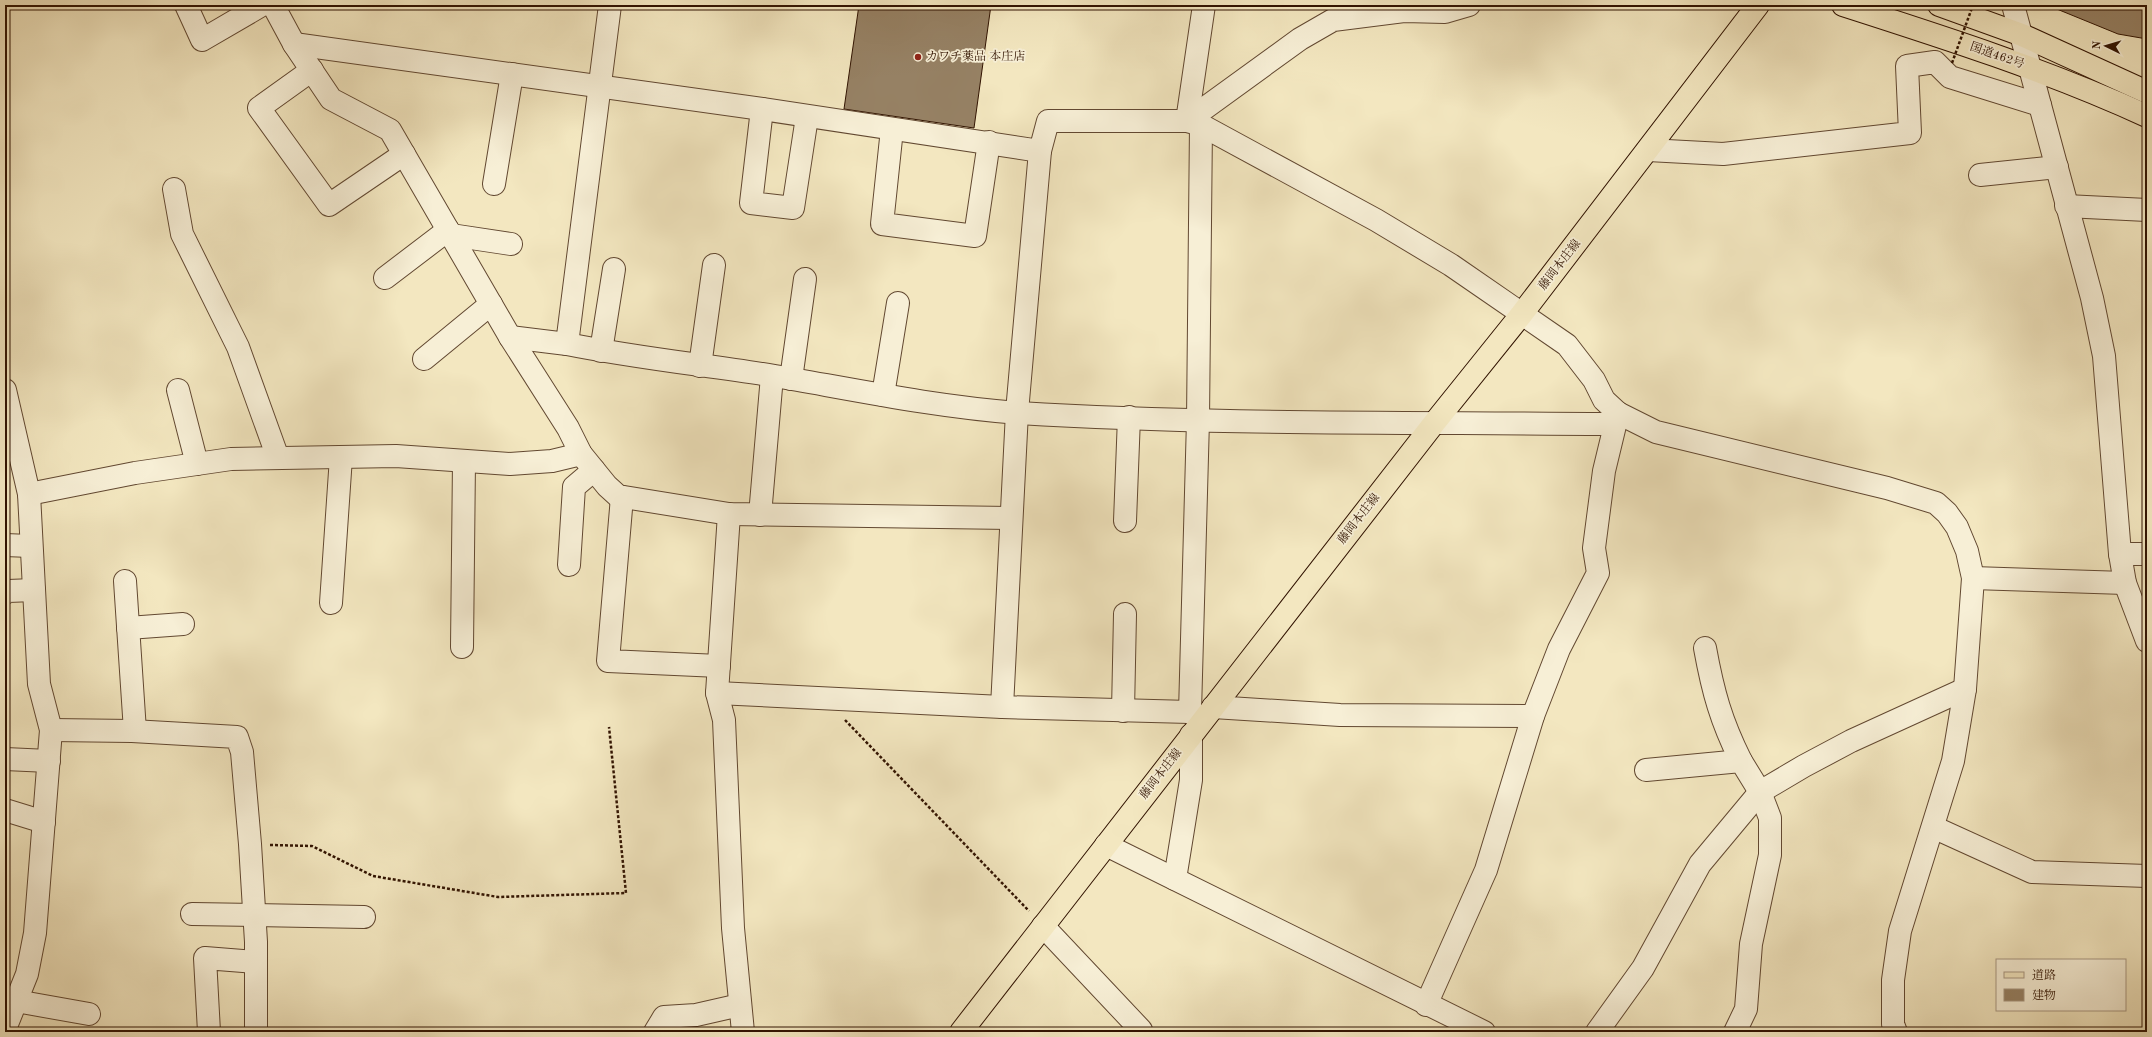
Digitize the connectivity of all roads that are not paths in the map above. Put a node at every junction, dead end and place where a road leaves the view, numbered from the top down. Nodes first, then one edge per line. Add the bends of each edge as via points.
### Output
1 (186, 5) edge
2 (262, 5) edge
3 (273, 5) edge
4 (610, 5) edge
5 (1204, 5) edge
6 (1468, 5) edge
7 (1758, 5) edge
8 (1843, 5) edge
9 (1939, 5) edge
10 (2013, 5) edge
11 (2022, 35) junction
12 (294, 44) junction
13 (2030, 68) junction
14 (312, 70) junction
15 (512, 74) junction
16 (599, 86) junction
17 (2147, 92) edge
18 (2040, 105) junction
19 (762, 109) junction
20 (2147, 116) edge
21 (807, 117) junction
22 (1194, 123) junction
23 (892, 129) junction
24 (989, 142) junction
25 (1648, 150) junction
26 (1040, 151) junction
27 (404, 154) junction
28 (2056, 167) junction
29 (1980, 175) dead end
30 (494, 184) dead end
31 (174, 189) dead end
32 (2066, 206) junction
33 (2147, 210) edge
34 (449, 233) junction
35 (511, 244) dead end
36 (714, 265) dead end
37 (614, 269) dead end
38 (385, 278) dead end
39 (805, 279) dead end
40 (898, 303) dead end
41 (491, 304) junction
42 (1521, 315) junction
43 (510, 337) junction
44 (567, 344) junction
45 (601, 351) junction
46 (424, 360) dead end
47 (700, 366) junction
48 (782, 378) junction
49 (5, 390) edge
50 (178, 390) dead end
51 (883, 395) junction
52 (1017, 412) junction
53 (1618, 413) junction
54 (1128, 417) junction
55 (1198, 420) junction
56 (1435, 422) junction
57 (581, 454) junction
58 (341, 457) junction
59 (278, 458) junction
60 (464, 461) junction
61 (197, 464) junction
62 (594, 470) junction
63 (29, 494) junction
64 (622, 497) junction
65 (729, 514) junction
66 (760, 515) junction
67 (1010, 518) junction
68 (1126, 521) dead end
69 (5, 545) edge
70 (30, 546) junction
71 (2120, 554) junction
72 (2147, 554) edge
73 (569, 564) dead end
74 (1973, 578) junction
75 (125, 582) dead end
76 (2125, 583) junction
77 (34, 590) junction
78 (5, 593) edge
79 (331, 603) dead end
80 (1126, 614) dead end
81 (183, 624) dead end
82 (128, 628) junction
83 (2145, 633) edge
84 (462, 647) dead end
85 (1705, 648) dead end
86 (719, 666) junction
87 (1965, 689) junction
88 (717, 693) junction
89 (1002, 707) junction
90 (1123, 711) junction
91 (1534, 716) junction
92 (1199, 718) junction
93 (51, 730) junction
94 (136, 731) junction
95 (5, 759) edge
96 (1741, 761) junction
97 (49, 762) junction
98 (1646, 770) dead end
99 (1760, 792) junction
100 (5, 810) edge
101 (44, 822) junction
102 (1933, 828) junction
103 (1106, 845) junction
104 (2147, 876) edge
105 (1175, 879) junction
106 (192, 914) dead end
107 (254, 916) junction
108 (364, 917) dead end
109 (1043, 926) junction
110 (256, 962) junction
111 (13, 997) edge
112 (740, 1005) junction
113 (1426, 1005) junction
114 (89, 1014) dead end
115 (5, 1029) edge
116 (1141, 1030) dead end
117 (209, 1032) edge
118 (256, 1032) edge
119 (655, 1032) edge
120 (743, 1032) edge
121 (961, 1032) edge
122 (1484, 1032) edge
123 (1597, 1032) edge
124 (1735, 1032) edge
125 (1896, 1032) edge

1 - 2 street via 202,40
3 - 12 street
4 - 16 street
5 - 22 street
6 - 22 street via 1445,12 1404,12 1333,20 1300,39
7 - 25 main road, 藤岡本庄線
8 - 13 main road, 国道462号
9 - 11 main road
10 - 11 street
11 - 13 street
11 - 17 main road
12 - 14 street
12 - 15 street
13 - 18 street
13 - 20 main road, 国道462号
14 - 27 street via 331,99 390,130
14 - 27 street via 259,108 329,205
15 - 16 street
15 - 30 street
16 - 19 street
16 - 44 street
18 - 25 street via 1950,77 1935,62 1907,66 1910,133 1723,154
18 - 28 street
19 - 21 street
19 - 21 street via 751,203 793,208
21 - 23 street
22 - 26 street via 1048,121
22 - 42 street via 1376,220 1451,266
22 - 55 street
23 - 24 street
23 - 24 street via 882,224 975,236
24 - 26 street
25 - 42 main road, 藤岡本庄線
26 - 52 street
27 - 34 street
28 - 29 street
28 - 32 street
31 - 59 street via 182,234 238,347
32 - 33 street
32 - 71 street via 2092,298 2104,356
34 - 35 street
34 - 38 street
34 - 41 street
36 - 47 street
37 - 45 street
39 - 48 street
40 - 51 street
41 - 43 street
41 - 46 street
42 - 53 street via 1568,345 1594,380 1604,400
42 - 56 main road, 藤岡本庄線
43 - 44 street
43 - 57 street via 568,428
44 - 45 street
45 - 47 street
47 - 48 street
48 - 51 street
48 - 66 street
49 - 63 street
50 - 61 street
51 - 52 street
52 - 54 street
52 - 67 street
53 - 56 street via 1607,424
53 - 74 street via 1656,432 1887,488 1936,503 1957,527 1967,551
53 - 91 street via 1602,487 1594,548 1598,573 1559,649
54 - 55 street
54 - 68 street
55 - 56 street
55 - 92 street
56 - 92 main road, 藤岡本庄線
57 - 60 street via 552,461 517,464
57 - 62 street
58 - 59 street
58 - 60 street via 396,456
58 - 79 street
59 - 61 street via 231,459
60 - 84 street
61 - 63 street via 135,472
62 - 64 street via 607,486
62 - 73 street via 574,487
63 - 70 street
64 - 65 street
64 - 86 street via 608,661
65 - 66 street
65 - 86 street
66 - 67 street
67 - 89 street
69 - 70 street
70 - 77 street
71 - 72 street
71 - 76 street
74 - 76 street
74 - 87 street
75 - 82 street
76 - 83 street
77 - 78 street
77 - 93 street via 39,684
80 - 90 street
81 - 82 street
82 - 94 street
85 - 96 street via 1713,692 1727,734
86 - 88 street
87 - 99 street via 1851,742
87 - 102 street via 1953,761
88 - 89 street
88 - 112 street via 724,720 733,928
89 - 90 street
90 - 92 street
91 - 92 street via 1340,715
91 - 113 street via 1486,870
92 - 103 main road, 藤岡本庄線
92 - 105 street
93 - 94 street
93 - 97 street
94 - 107 street via 237,737 242,752
95 - 97 street
96 - 98 street
96 - 99 street
97 - 101 street
99 - 123 street via 1700,864 1643,968
99 - 124 street via 1770,818 1770,855 1752,944 1746,1009
100 - 101 street
101 - 111 street via 35,933 27,974
102 - 104 street via 2032,872
102 - 125 street via 1900,931 1893,980 1893,1024
103 - 105 street
103 - 109 main road, 藤岡本庄線
105 - 113 street
106 - 107 street
107 - 108 street
107 - 110 street
109 - 116 street
109 - 121 main road, 藤岡本庄線
110 - 117 street via 205,958
110 - 118 street
111 - 114 street
111 - 115 street
112 - 119 street via 696,1014 664,1017
112 - 120 street
113 - 122 street

